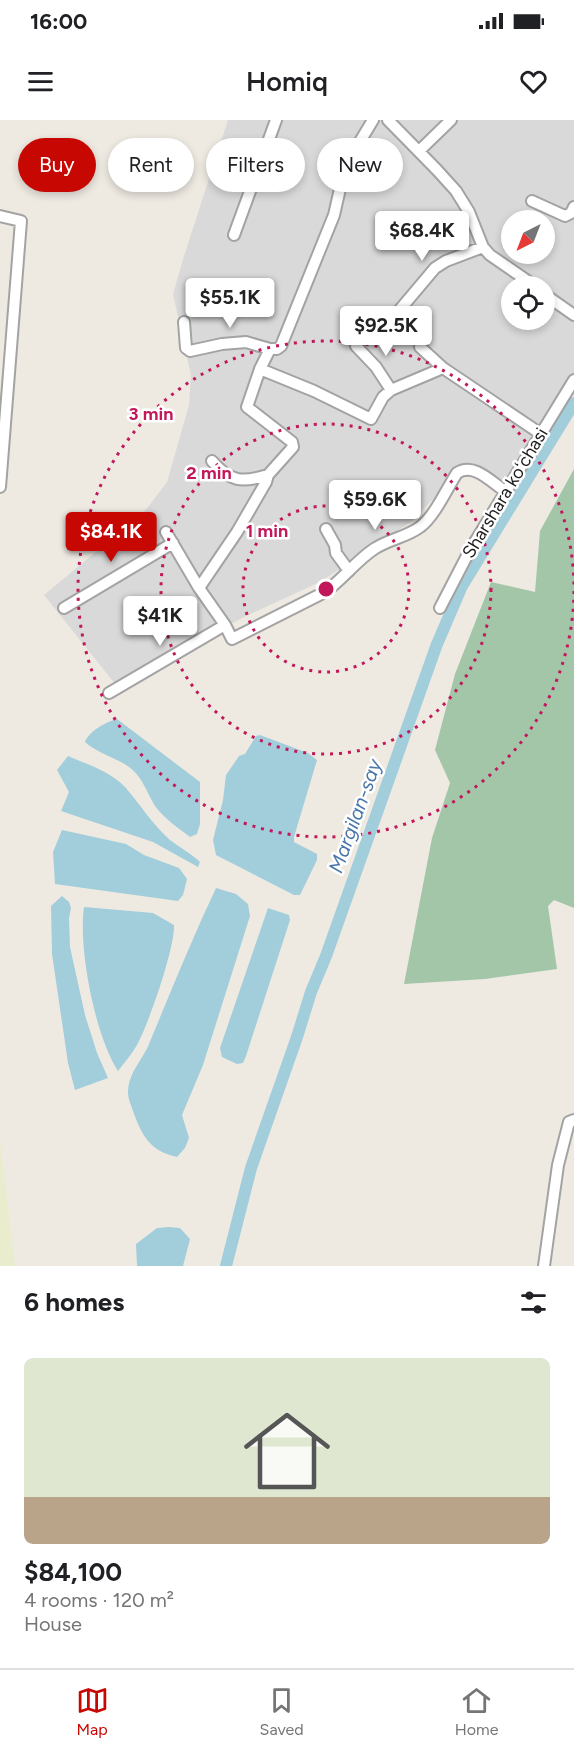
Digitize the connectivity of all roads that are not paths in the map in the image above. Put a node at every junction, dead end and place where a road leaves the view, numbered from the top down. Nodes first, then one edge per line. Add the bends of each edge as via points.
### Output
1 (276, 120) edge
2 (374, 120) edge
3 (388, 120) edge
4 (451, 120) edge
5 (419, 151) junction
6 (532, 201) dead end
7 (574, 207) edge
8 (0, 216) edge
9 (234, 235) dead end
10 (483, 247) junction
11 (520, 276) edge
12 (555, 302) edge
13 (574, 315) edge
14 (392, 319) dead end
15 (184, 322) dead end
16 (356, 346) dead end
17 (420, 347) dead end
18 (270, 349) junction
19 (443, 368) junction
20 (260, 369) junction
21 (574, 380) edge
22 (391, 390) junction
23 (541, 434) junction
24 (212, 461) dead end
25 (268, 475) junction
26 (0, 487) edge
27 (505, 491) junction
28 (326, 529) dead end
29 (166, 532) dead end
30 (173, 543) junction
31 (349, 571) junction
32 (199, 588) junction
33 (64, 608) dead end
34 (440, 608) dead end
35 (225, 625) junction
36 (109, 693) dead end
37 (574, 1120) edge
38 (544, 1266) edge

1 - 9 street
2 - 18 street via 350,158 334,215 280,346
3 - 5 street
4 - 5 street
5 - 10 street via 456,191
6 - 7 street via 565,216
8 - 26 street via 21,221
10 - 11 street
10 - 14 street via 435,268
12 - 13 street
15 - 18 street via 186,348 190,351 246,342
16 - 22 street
17 - 19 street
18 - 20 street
19 - 22 street
19 - 23 street
20 - 22 street via 371,419
20 - 25 street via 247,407 292,442 293,447
21 - 23 street, Sharshara koʻchasi
23 - 27 street, Sharshara koʻchasi
24 - 25 street via 222,472 239,480
25 - 32 street via 237,532
27 - 31 street via 475,471 463,469 420,527 391,538
27 - 34 street, Sharshara koʻchasi
28 - 31 street
29 - 30 street
30 - 32 street
30 - 33 street
31 - 35 street via 325,592 232,639
32 - 35 street
35 - 36 street
37 - 38 street via 569,1122 558,1165

